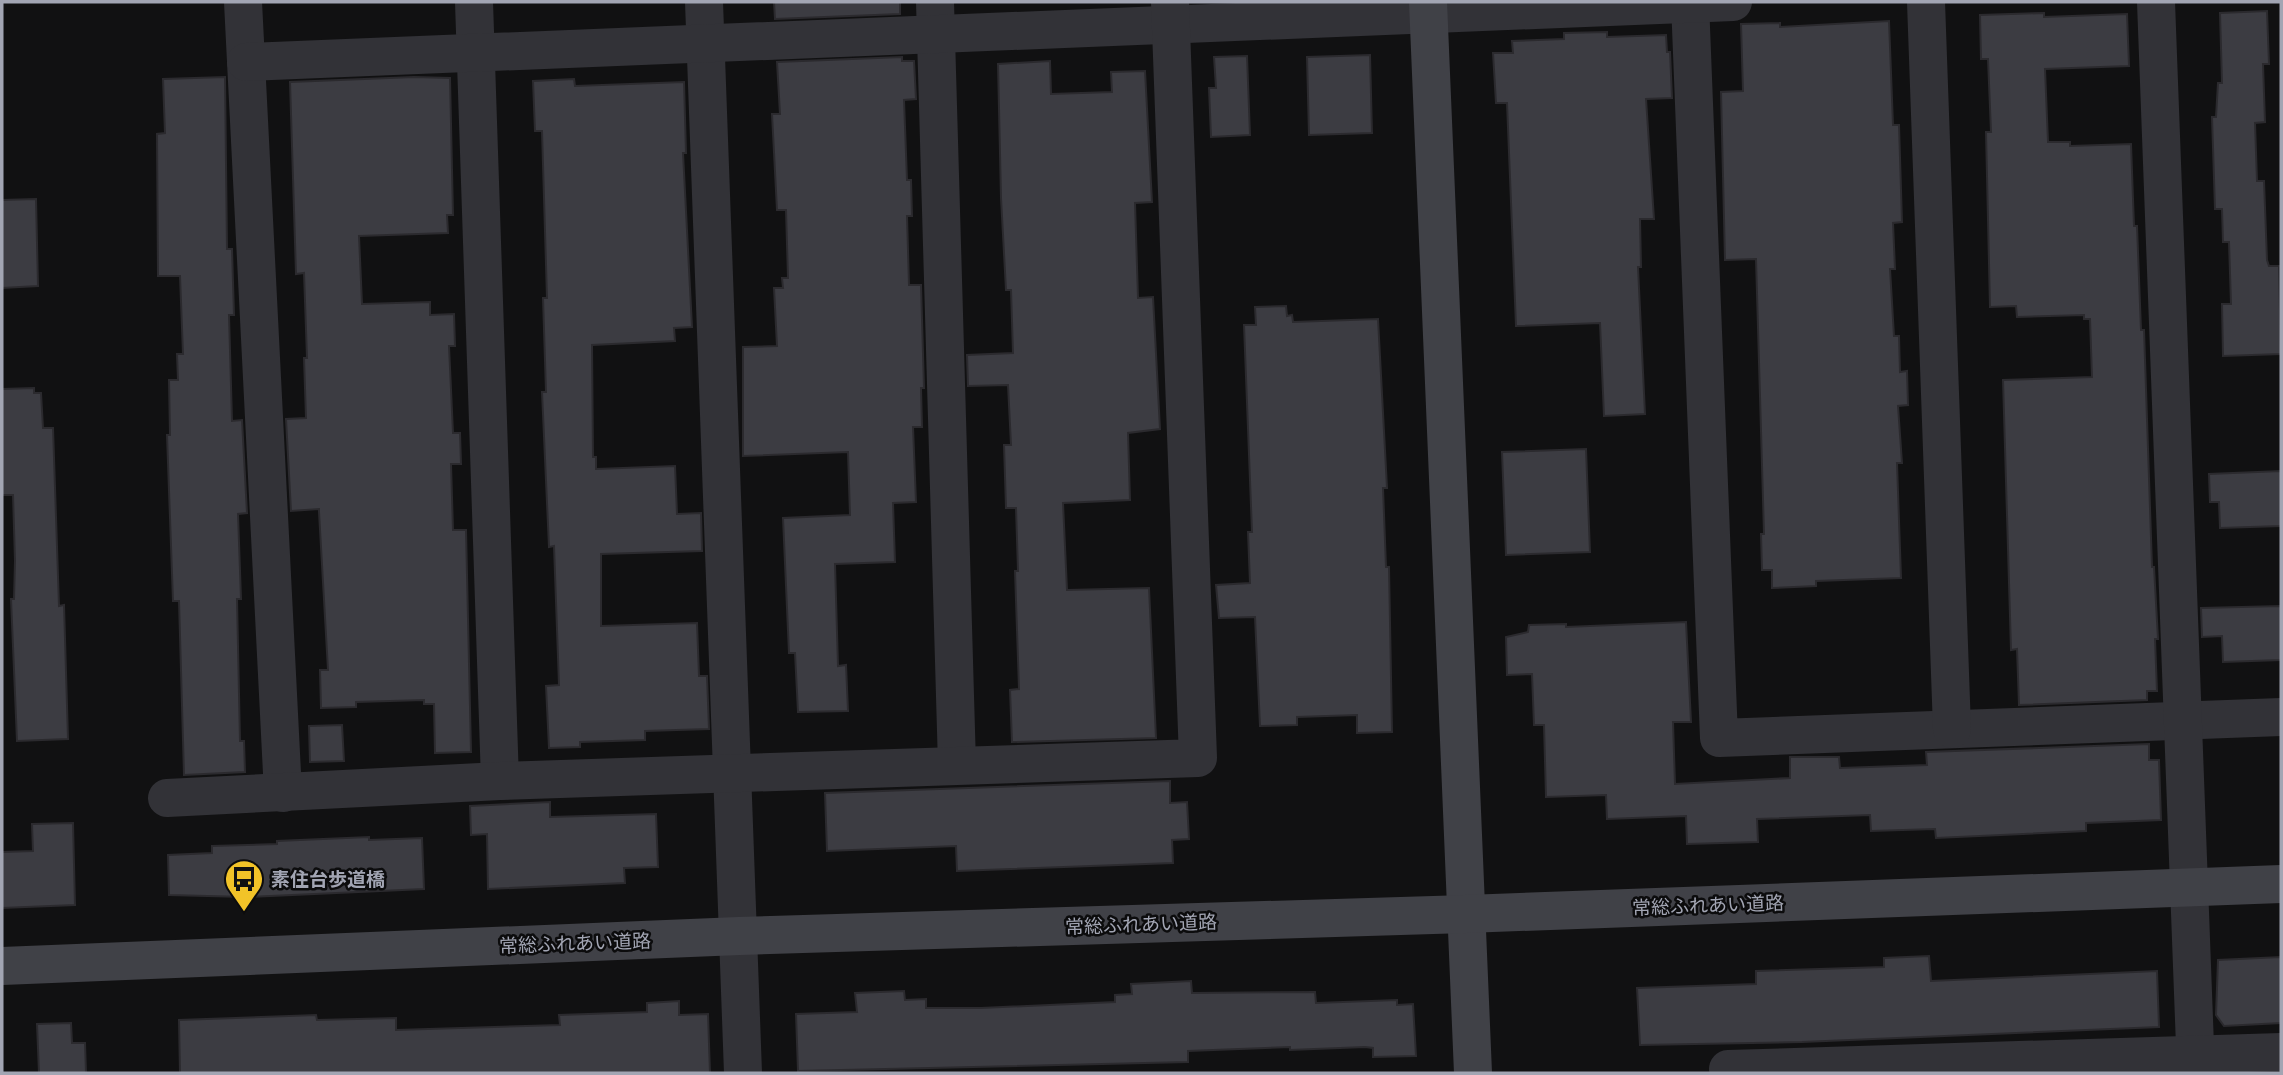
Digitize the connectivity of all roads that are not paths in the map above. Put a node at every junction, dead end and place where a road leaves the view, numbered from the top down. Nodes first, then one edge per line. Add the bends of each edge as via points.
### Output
1 (243, 2) edge
2 (474, 2) edge
3 (704, 2) edge
4 (1733, 2) edge
5 (1926, 2) edge
6 (2156, 2) edge
7 (1690, 3) edge
8 (1428, 8) edge
9 (1170, 13) edge
10 (935, 18) edge
11 (705, 43) junction
12 (475, 53) junction
13 (246, 62) junction
14 (2281, 717) edge
15 (2183, 720) junction
16 (1952, 729) junction
17 (957, 765) junction
18 (734, 773) junction
19 (500, 781) junction
20 (283, 793) junction
21 (167, 798) dead end
22 (2281, 884) edge
23 (2190, 885) junction
24 (1466, 914) junction
25 (739, 936) junction
26 (2, 966) edge
27 (2281, 1052) edge
28 (2196, 1064) edge
29 (1964, 1068) edge
30 (743, 1073) edge
31 (1473, 1073) edge
32 (1729, 1073) edge

1 - 13 street
2 - 12 street
3 - 11 street
4 - 7 street
5 - 16 street
6 - 15 street
7 - 8 street
7 - 16 street via 1719,738
8 - 9 street
8 - 24 street
9 - 10 street
9 - 17 street via 1198,758
10 - 11 street
10 - 17 street
11 - 12 street
11 - 18 street
12 - 13 street
12 - 19 street
13 - 20 street
14 - 15 street
15 - 16 street
15 - 23 street
17 - 18 street
18 - 19 street
18 - 25 street
19 - 20 street
20 - 21 street
22 - 23 street, 常総ふれあい道路
23 - 24 street, 常総ふれあい道路
23 - 28 street
24 - 25 street, 常総ふれあい道路
24 - 31 street
25 - 26 street, 常総ふれあい道路
25 - 30 street
27 - 28 street
28 - 29 street
29 - 32 street via 1728,1069

